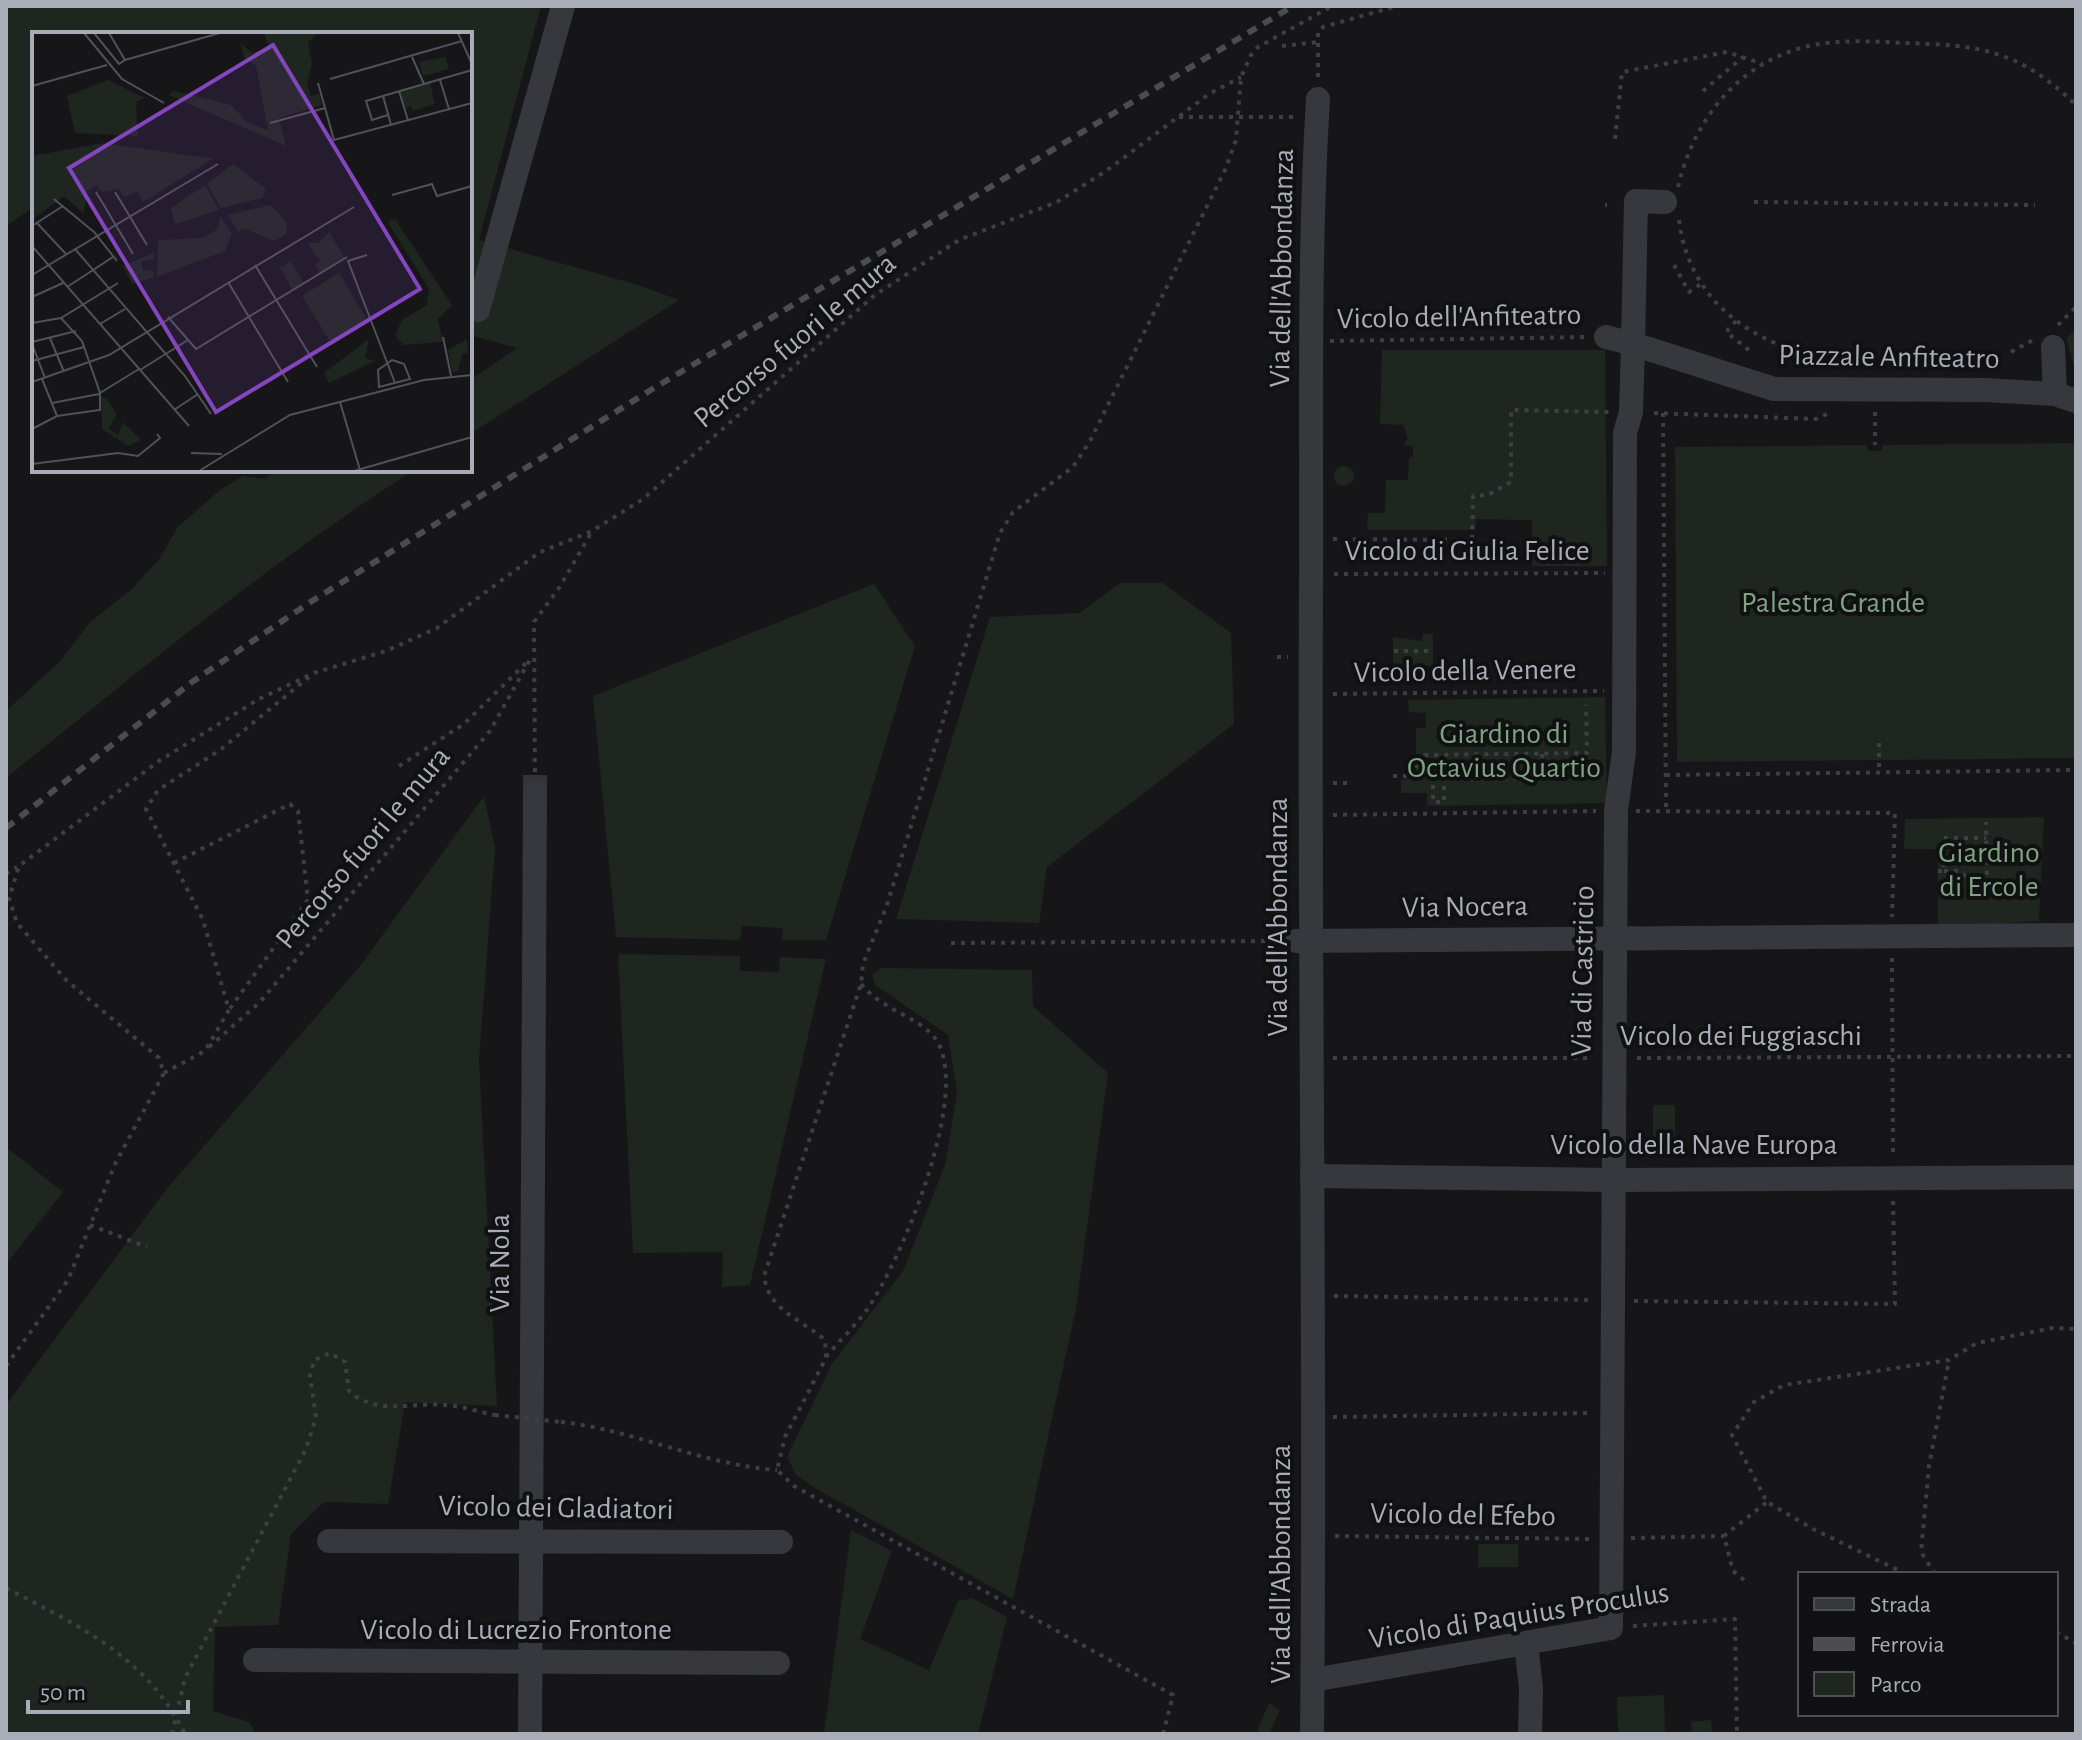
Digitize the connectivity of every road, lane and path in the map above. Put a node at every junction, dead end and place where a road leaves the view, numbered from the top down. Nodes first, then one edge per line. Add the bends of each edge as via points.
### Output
1 (563, 6) edge
2 (1332, 6) edge
3 (1397, 6) edge
4 (1318, 42) junction
5 (1282, 46) dead end
6 (1745, 55) junction
7 (1763, 64) junction
8 (1241, 77) junction
9 (1703, 91) dead end
10 (1318, 99) joint
11 (2076, 105) edge
12 (1238, 116) junction
13 (1177, 117) junction
14 (1296, 117) dead end
15 (1615, 139) dead end
16 (1754, 202) dead end
17 (1673, 203) junction
18 (2035, 205) dead end
19 (1674, 265) dead end
20 (1701, 284) junction
21 (478, 310) dead end
22 (1737, 320) junction
23 (1606, 337) joint
24 (1312, 341) junction
25 (1633, 344) junction
26 (2053, 347) dead end
27 (1750, 351) dead end
28 (1861, 365) dead end
29 (1875, 391) junction
30 (2065, 398) edge
31 (1840, 408) dead end
32 (1606, 412) dead end
33 (1631, 412) junction
34 (1663, 413) junction
35 (1875, 445) dead end
36 (592, 531) junction
37 (1323, 539) dead end
38 (1608, 573) dead end
39 (1327, 574) dead end
40 (1394, 651) dead end
41 (1433, 651) dead end
42 (532, 656) junction
43 (314, 673) junction
44 (1605, 691) dead end
45 (1324, 694) dead end
46 (1586, 705) dead end
47 (1879, 743) dead end
48 (1542, 754) junction
49 (1418, 764) junction
50 (399, 766) dead end
51 (2076, 770) edge
52 (1879, 772) junction
53 (1666, 775) junction
54 (1393, 776) dead end
55 (535, 783) joint
56 (1616, 810) junction
57 (1666, 811) junction
58 (1895, 813) dead end
59 (1310, 815) junction
60 (1986, 822) dead end
61 (1986, 838) junction
62 (173, 863) junction
63 (19, 866) junction
64 (6, 874) edge
65 (2076, 935) edge
66 (1617, 937) junction
67 (1303, 941) junction
68 (951, 943) dead end
69 (861, 984) junction
70 (229, 1010) junction
71 (205, 1051) junction
72 (2076, 1056) edge
73 (1311, 1058) junction
74 (1614, 1058) junction
75 (164, 1073) junction
76 (1312, 1176) junction
77 (2076, 1177) edge
78 (1613, 1180) junction
79 (90, 1225) junction
80 (147, 1247) dead end
81 (2076, 1329) edge
82 (826, 1358) junction
83 (1949, 1360) junction
84 (6, 1366) edge
85 (1613, 1413) junction
86 (1314, 1418) junction
87 (777, 1470) junction
88 (1767, 1502) junction
89 (1313, 1536) junction
90 (1724, 1536) junction
91 (1613, 1539) junction
92 (329, 1541) dead end
93 (531, 1541) junction
94 (781, 1542) dead end
95 (1902, 1572) edge
96 (1934, 1572) edge
97 (1744, 1580) dead end
98 (6, 1588) edge
99 (1611, 1628) junction
100 (2058, 1633) edge
101 (2076, 1643) edge
102 (1526, 1644) junction
103 (255, 1660) dead end
104 (529, 1662) junction
105 (778, 1663) dead end
106 (1313, 1680) junction
107 (175, 1713) junction
108 (172, 1734) edge
109 (185, 1734) edge
110 (530, 1734) edge
111 (1163, 1734) edge
112 (1312, 1734) edge
113 (1530, 1734) edge
114 (1737, 1734) edge

1 - 21 street
2 - 8 path, Percorso fuori le mura via 1258,47
3 - 4 path via 1333,22 1318,32
4 - 5 path
4 - 10 path
6 - 7 path
6 - 9 path
6 - 15 path via 1727,52 1622,72
7 - 11 path via 1802,47 1879,42 1967,45 2020,61
7 - 17 path via 1729,89 1704,119 1686,154
8 - 12 path, Percorso fuori le mura
8 - 13 path, Percorso fuori le mura
10 - 24 street, Via dell'Abbondanza
12 - 13 path
12 - 14 path
12 - 69 path, Percorso fuori le mura via 1225,170 1090,441 1073,467 1013,512 1000,533
13 - 36 path, Percorso fuori le mura via 1057,202 959,240 875,295 643,499
16 - 18 path
17 - 20 path
17 - 25 street, Via di Castricio via 1636,201
19 - 20 path via 1689,292
20 - 22 path
22 - 27 path via 1726,332
22 - 28 path via 1786,350
23 - 24 path, Vicolo dell'Anfiteatro
23 - 25 street
24 - 59 street, Via dell'Abbondanza
25 - 29 street, Piazzale Anfiteatro via 1774,389
25 - 33 street, Via di Castricio
26 - 30 street, Piazzale Anfiteatro
29 - 30 street, Piazzale Anfiteatro via 1985,390
29 - 35 path
31 - 34 path via 1816,419
32 - 37 path via 1511,410 1511,482 1473,496 1472,540
33 - 34 path
33 - 56 street, Via di Castricio via 1625,433 1622,557 1624,752
34 - 53 path
36 - 42 path, Percorso fuori le mura via 534,622
36 - 43 path, Percorso fuori le mura via 540,552 437,628 386,651
38 - 39 path, Vicolo di Giulia Felice
40 - 41 path
42 - 50 path via 464,724
42 - 55 path
42 - 71 path, Percorso fuori le mura via 490,731 259,1003
43 - 62 path, Percorso fuori le mura via 220,750 158,790 146,809
43 - 63 path, Percorso fuori le mura via 259,699 159,761
44 - 45 path, Vicolo della Venere
46 - 48 path via 1587,753
47 - 52 path
48 - 49 path via 1425,755 1425,764
48 - 49 path via 1543,778 1444,779 1444,802 1433,802 1433,776 1414,776
49 - 54 path via 1412,764 1412,776
51 - 52 path
52 - 53 path
53 - 57 path
55 - 93 street, Via Nola
56 - 57 path
56 - 59 path
56 - 66 street, Via di Castricio
57 - 58 path
59 - 67 street, Via dell'Abbondanza
60 - 61 path
61 - 61 path via 1943,838 1941,871 1987,879
62 - 70 path, Percorso fuori le mura via 203,920
62 - 70 path, Percorso fuori le mura via 290,804 298,811 308,900
63 - 64 path, Percorso fuori le mura
63 - 75 path via 9,898 17,923 66,980 159,1058
65 - 66 street, Via Nocera
66 - 67 street, Via Nocera
66 - 74 street, Via di Castricio
67 - 68 path
67 - 73 street, Via dell'Abbondanza
69 - 82 path, Percorso fuori le mura via 764,1276 766,1294 778,1308 825,1340
69 - 82 path via 874,1001 933,1035 945,1057 944,1105 930,1174 904,1242 866,1310
70 - 71 path, Percorso fuori le mura
71 - 75 path, Percorso fuori le mura
72 - 74 path, Vicolo dei Fuggiaschi
73 - 74 path, Vicolo dei Fuggiaschi
73 - 76 street, Via dell'Abbondanza
74 - 78 street, Via di Castricio
75 - 79 path via 115,1164
76 - 78 street, Vicolo della Nave Europa
76 - 86 street, Via dell'Abbondanza
77 - 78 street, Vicolo della Nave Europa
78 - 85 street, Via di Castricio
79 - 80 path
79 - 84 path via 68,1280
81 - 83 path via 2052,1328 1977,1343
82 - 87 path via 785,1437
83 - 88 path via 1784,1385 1754,1402 1732,1435
83 - 96 path via 1929,1466 1921,1552
85 - 86 path
85 - 91 street, Via di Castricio
86 - 89 street, Via dell'Abbondanza
87 - 107 path, bridge via 745,1468 620,1430 446,1405 379,1407 361,1402 349,1391 345,1362 330,1353 314,1360 310,1376 316,1417 306,1449 185,1678
87 - 111 path via 794,1486 1173,1695
88 - 90 path
88 - 95 path
89 - 91 path, Vicolo del Efebo
89 - 106 street, Via dell'Abbondanza
90 - 91 path, Vicolo del Efebo
90 - 97 path via 1733,1571
91 - 99 street, Via di Castricio
92 - 93 street, Vicolo dei Gladiatori
93 - 94 street, Vicolo dei Gladiatori
93 - 104 street, Via Nola
98 - 107 path via 101,1638
99 - 102 street, Vicolo di Paquius Proculus
99 - 114 path, Vicolo di Paquius Proculus via 1735,1619
100 - 101 path
102 - 106 street, Vicolo di Paquius Proculus
102 - 113 street
103 - 104 street, Vicolo di Lucrezio Frontone
104 - 105 street, Vicolo di Lucrezio Frontone
104 - 110 street, Via Nola
106 - 112 street, Via dell'Abbondanza
107 - 108 path
107 - 109 path

